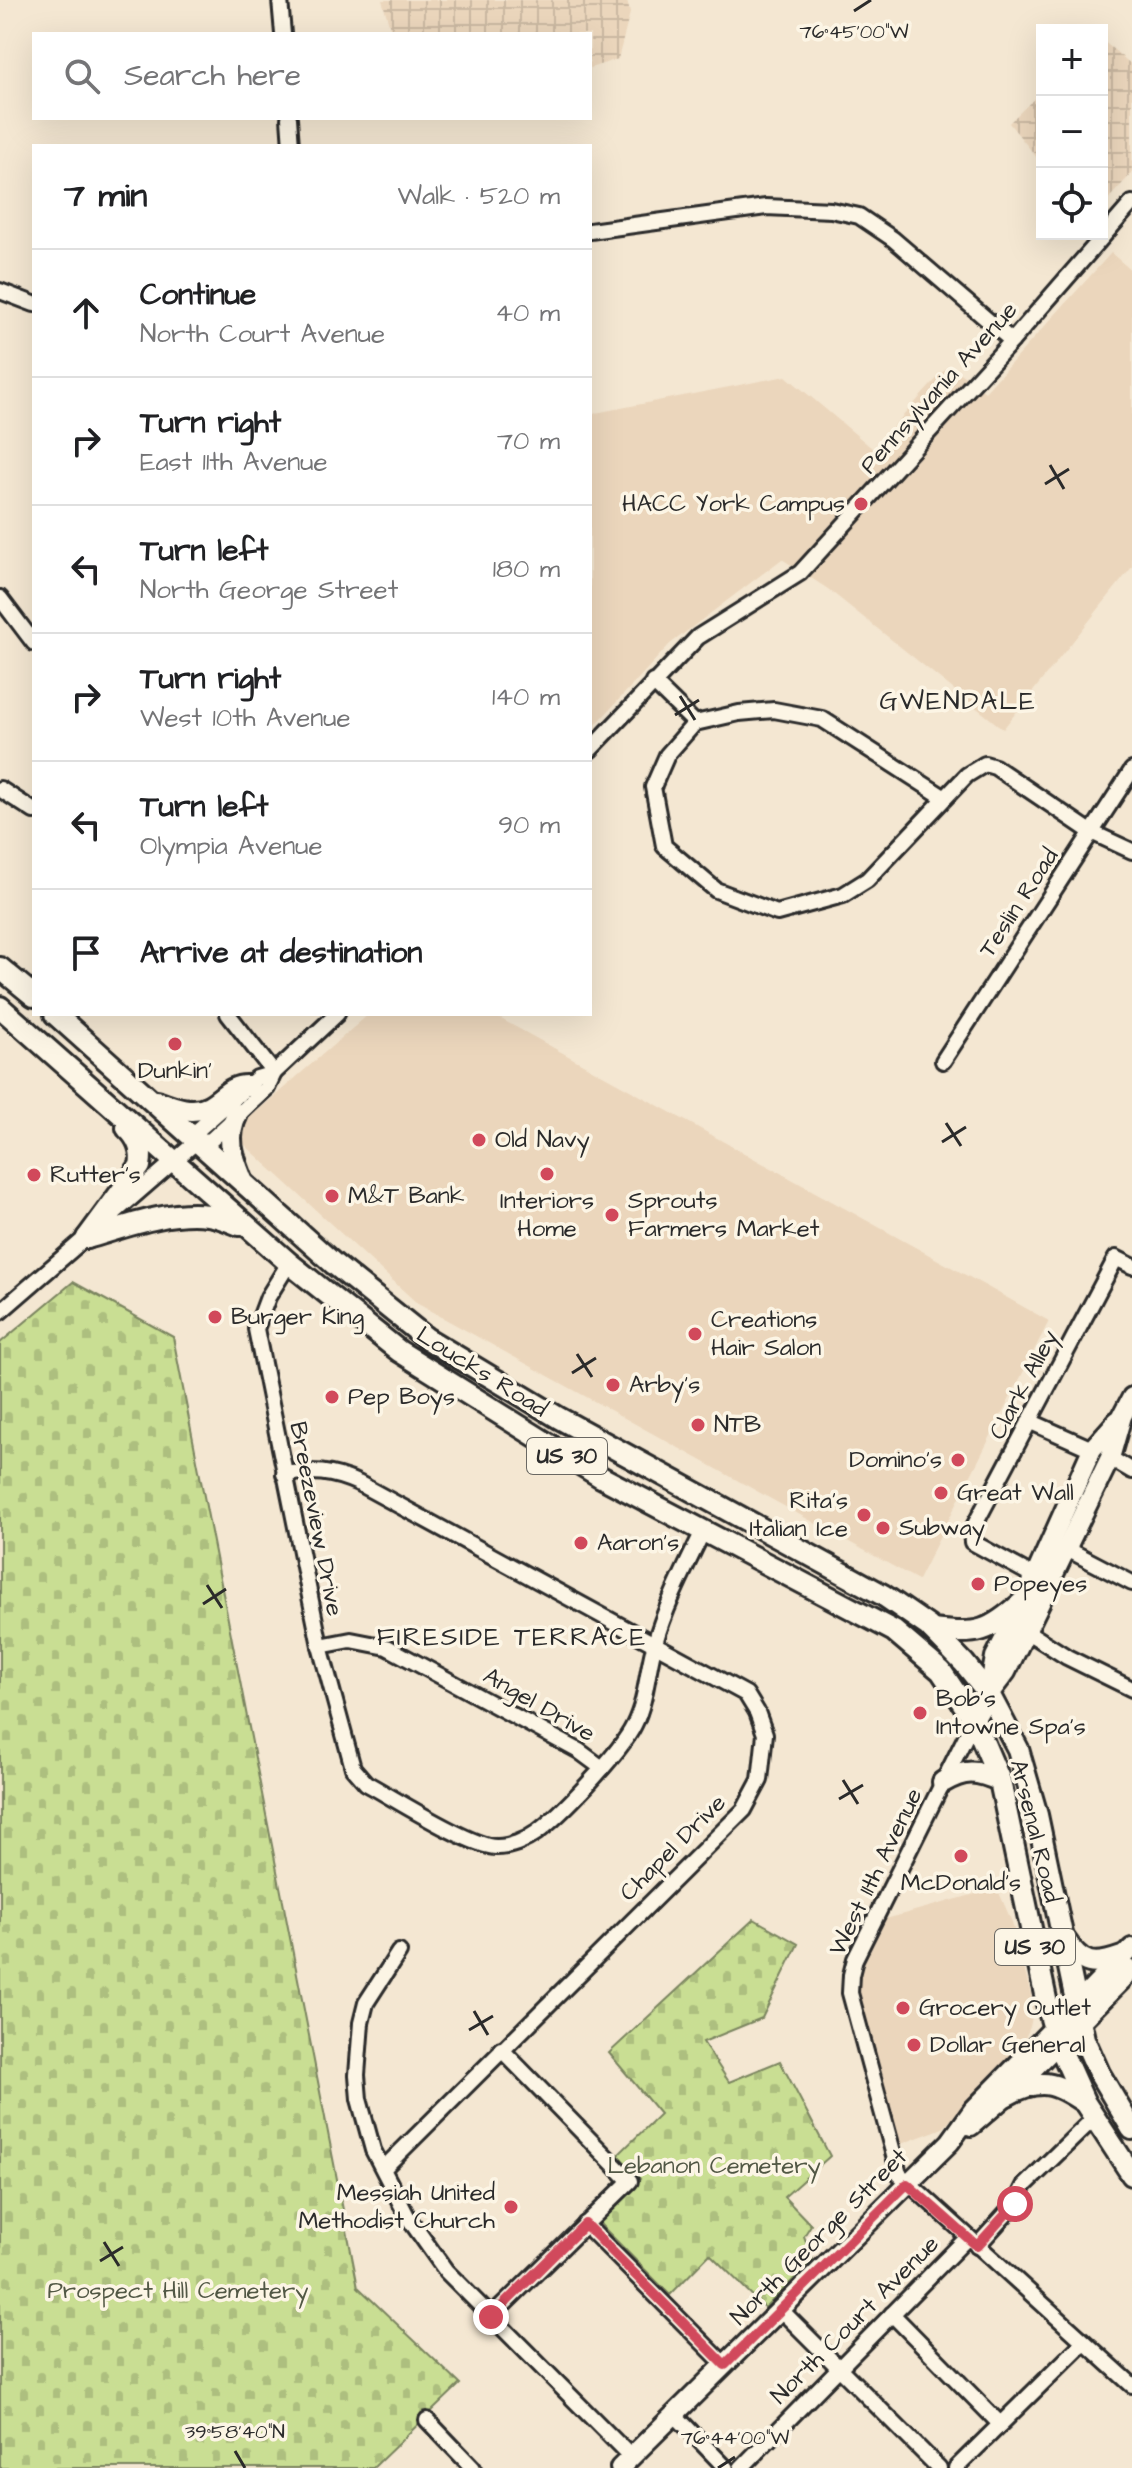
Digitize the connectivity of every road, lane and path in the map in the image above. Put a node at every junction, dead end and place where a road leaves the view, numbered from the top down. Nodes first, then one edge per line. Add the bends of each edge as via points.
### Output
1 (280, 0) edge
2 (283, 32) edge
3 (289, 120) edge
4 (291, 144) edge
5 (1132, 203) edge
6 (592, 231) edge
7 (0, 291) edge
8 (32, 303) edge
9 (1012, 341) junction
10 (0, 598) edge
11 (32, 640) edge
12 (653, 682) junction
13 (695, 723) junction
14 (592, 748) edge
15 (1132, 770) edge
16 (0, 789) edge
17 (945, 798) junction
18 (32, 809) edge
19 (1091, 832) junction
20 (1132, 851) edge
21 (0, 968) edge
22 (32, 994) edge
23 (0, 1007) edge
24 (57, 1016) edge
25 (230, 1016) edge
26 (335, 1016) edge
27 (943, 1061) dead end
28 (274, 1073) junction
29 (248, 1086) junction
30 (99, 1095) junction
31 (151, 1099) junction
32 (237, 1114) junction
33 (196, 1142) junction
34 (173, 1163) junction
35 (244, 1184) junction
36 (249, 1228) junction
37 (87, 1238) junction
38 (289, 1263) junction
39 (1132, 1266) edge
40 (1, 1309) edge
41 (1132, 1397) edge
42 (1122, 1416) junction
43 (1029, 1421) junction
44 (1092, 1449) junction
45 (1110, 1458) junction
46 (1132, 1471) edge
47 (284, 1474) junction
48 (703, 1531) junction
49 (1065, 1548) junction
50 (1034, 1576) junction
51 (1132, 1583) edge
52 (1024, 1601) junction
53 (932, 1630) junction
54 (1026, 1631) junction
55 (655, 1643) junction
56 (320, 1646) junction
57 (1132, 1689) edge
58 (989, 1694) junction
59 (974, 1720) junction
60 (602, 1768) junction
61 (1000, 1781) junction
62 (943, 1782) junction
63 (1063, 1938) junction
64 (399, 1952) dead end
65 (1129, 1958) edge
66 (1078, 2013) junction
67 (1055, 2035) junction
68 (501, 2049) junction
69 (1007, 2095) junction
70 (1090, 2111) junction
71 (1132, 2129) edge
72 (950, 2142) junction
73 (384, 2168) junction
74 (1132, 2175) edge
75 (907, 2184) junction
76 (585, 2224) junction
77 (972, 2241) junction
78 (780, 2309) junction
79 (892, 2314) junction
80 (491, 2317) junction
81 (1084, 2342) junction
82 (725, 2365) junction
83 (839, 2369) junction
84 (1132, 2385) edge
85 (675, 2415) junction
86 (427, 2420) dead end
87 (1000, 2424) junction
88 (626, 2462) edge
89 (473, 2468) edge
90 (726, 2468) edge
91 (741, 2468) edge
92 (939, 2468) edge
93 (956, 2468) edge

1 - 2 street
3 - 4 street
5 - 9 street, Pennsylvania Avenue
6 - 9 street via 766,207 859,216
7 - 8 street
9 - 12 street, Pennsylvania Avenue via 800,573 698,637
10 - 11 street
12 - 13 street
12 - 14 street, Pennsylvania Avenue
13 - 17 street via 774,710 822,719
13 - 17 street via 667,755 653,787 664,846 716,890 777,913 843,895 867,880
15 - 19 street, Teslin Road
16 - 18 street
17 - 19 street via 985,764
19 - 20 street
19 - 27 street, Teslin Road
21 - 22 highway
23 - 30 highway, Loucks Road / US 30
24 - 31 highway, Loucks Road / US 30
25 - 28 street
26 - 28 street
28 - 29 street
28 - 32 street via 267,1088
29 - 31 highway via 236,1086 206,1108 185,1110
29 - 33 street via 199,1129
30 - 34 highway, Loucks Road / US 30
30 - 37 highway via 136,1137 141,1159
31 - 33 highway, Loucks Road / US 30
32 - 33 street via 211,1140
32 - 35 highway via 230,1144
33 - 34 street
33 - 35 highway, Loucks Road / US 30
34 - 36 highway, Loucks Road / US 30
34 - 37 street
35 - 53 highway, Loucks Road / US 30 via 376,1299 451,1355 883,1595
36 - 37 highway via 210,1215 186,1214
36 - 38 highway, Loucks Road / US 30
37 - 40 street
38 - 47 street, Breezeview Drive via 256,1329
38 - 48 highway, Loucks Road / US 30 via 399,1351 601,1477
39 - 43 street, Clark Alley via 1116,1258
41 - 42 main road
42 - 44 main road
42 - 45 main road
43 - 44 street
43 - 50 street, Clark Alley via 971,1532 972,1542
44 - 50 main road
45 - 46 street
45 - 49 main road
47 - 55 street, Chapel Drive via 312,1470 347,1478
47 - 56 street, Breezeview Drive
48 - 55 street
48 - 59 highway, Loucks Road / US 30 via 894,1631 941,1671
49 - 51 street
49 - 54 main road
50 - 52 main road
52 - 53 highway via 994,1626 970,1633
52 - 58 main road via 995,1657
53 - 58 highway, Loucks Road / US 30
54 - 57 street
54 - 58 main road
55 - 60 street via 634,1725
55 - 68 street, Chapel Drive via 746,1694 765,1734 760,1780 744,1810
56 - 60 street, Angel Drive via 351,1640 387,1647
56 - 60 street, Breezeview Drive via 353,1768 366,1783 473,1842 494,1848 536,1833
58 - 59 main road
58 - 63 highway, Arsenal Road / US 30 via 1028,1778
59 - 61 highway, Arsenal Road / US 30
59 - 62 street, West 11th Avenue
61 - 62 highway via 970,1770
61 - 67 highway, Arsenal Road / US 30
62 - 75 street, West 11th Avenue via 851,1975 855,2014 899,2174
63 - 65 highway via 1074,1954 1090,1963
63 - 66 highway, Arsenal Road / US 30
64 - 73 street via 366,2003 357,2075 363,2121
65 - 66 main road, North George Street
66 - 67 main road, North George Street
66 - 71 highway, Arsenal Road / US 30 via 1099,2073
67 - 69 main road, North George Street
67 - 70 highway, Arsenal Road / US 30
67 - 72 main road, North George Street via 973,2110
68 - 73 street, Chapel Drive
68 - 76 street via 630,2181
69 - 70 highway via 1027,2084 1060,2086
69 - 72 main road, North George Street
70 - 74 highway, Arsenal Road / US 30
70 - 77 street, North Court Avenue via 1024,2186 1015,2204
72 - 75 main road, North George Street
73 - 80 street via 436,2259
75 - 77 street
75 - 78 main road, North George Street
76 - 80 street
76 - 82 street
77 - 79 street, North Court Avenue
77 - 81 street
78 - 82 main road, North George Street
78 - 83 street
79 - 83 street, North Court Avenue
79 - 87 street
80 - 88 street
81 - 84 street
81 - 87 street
82 - 85 main road, North George Street
83 - 91 street, North Court Avenue
83 - 92 street
85 - 88 main road, North George Street
85 - 90 street
86 - 89 street
87 - 93 street

